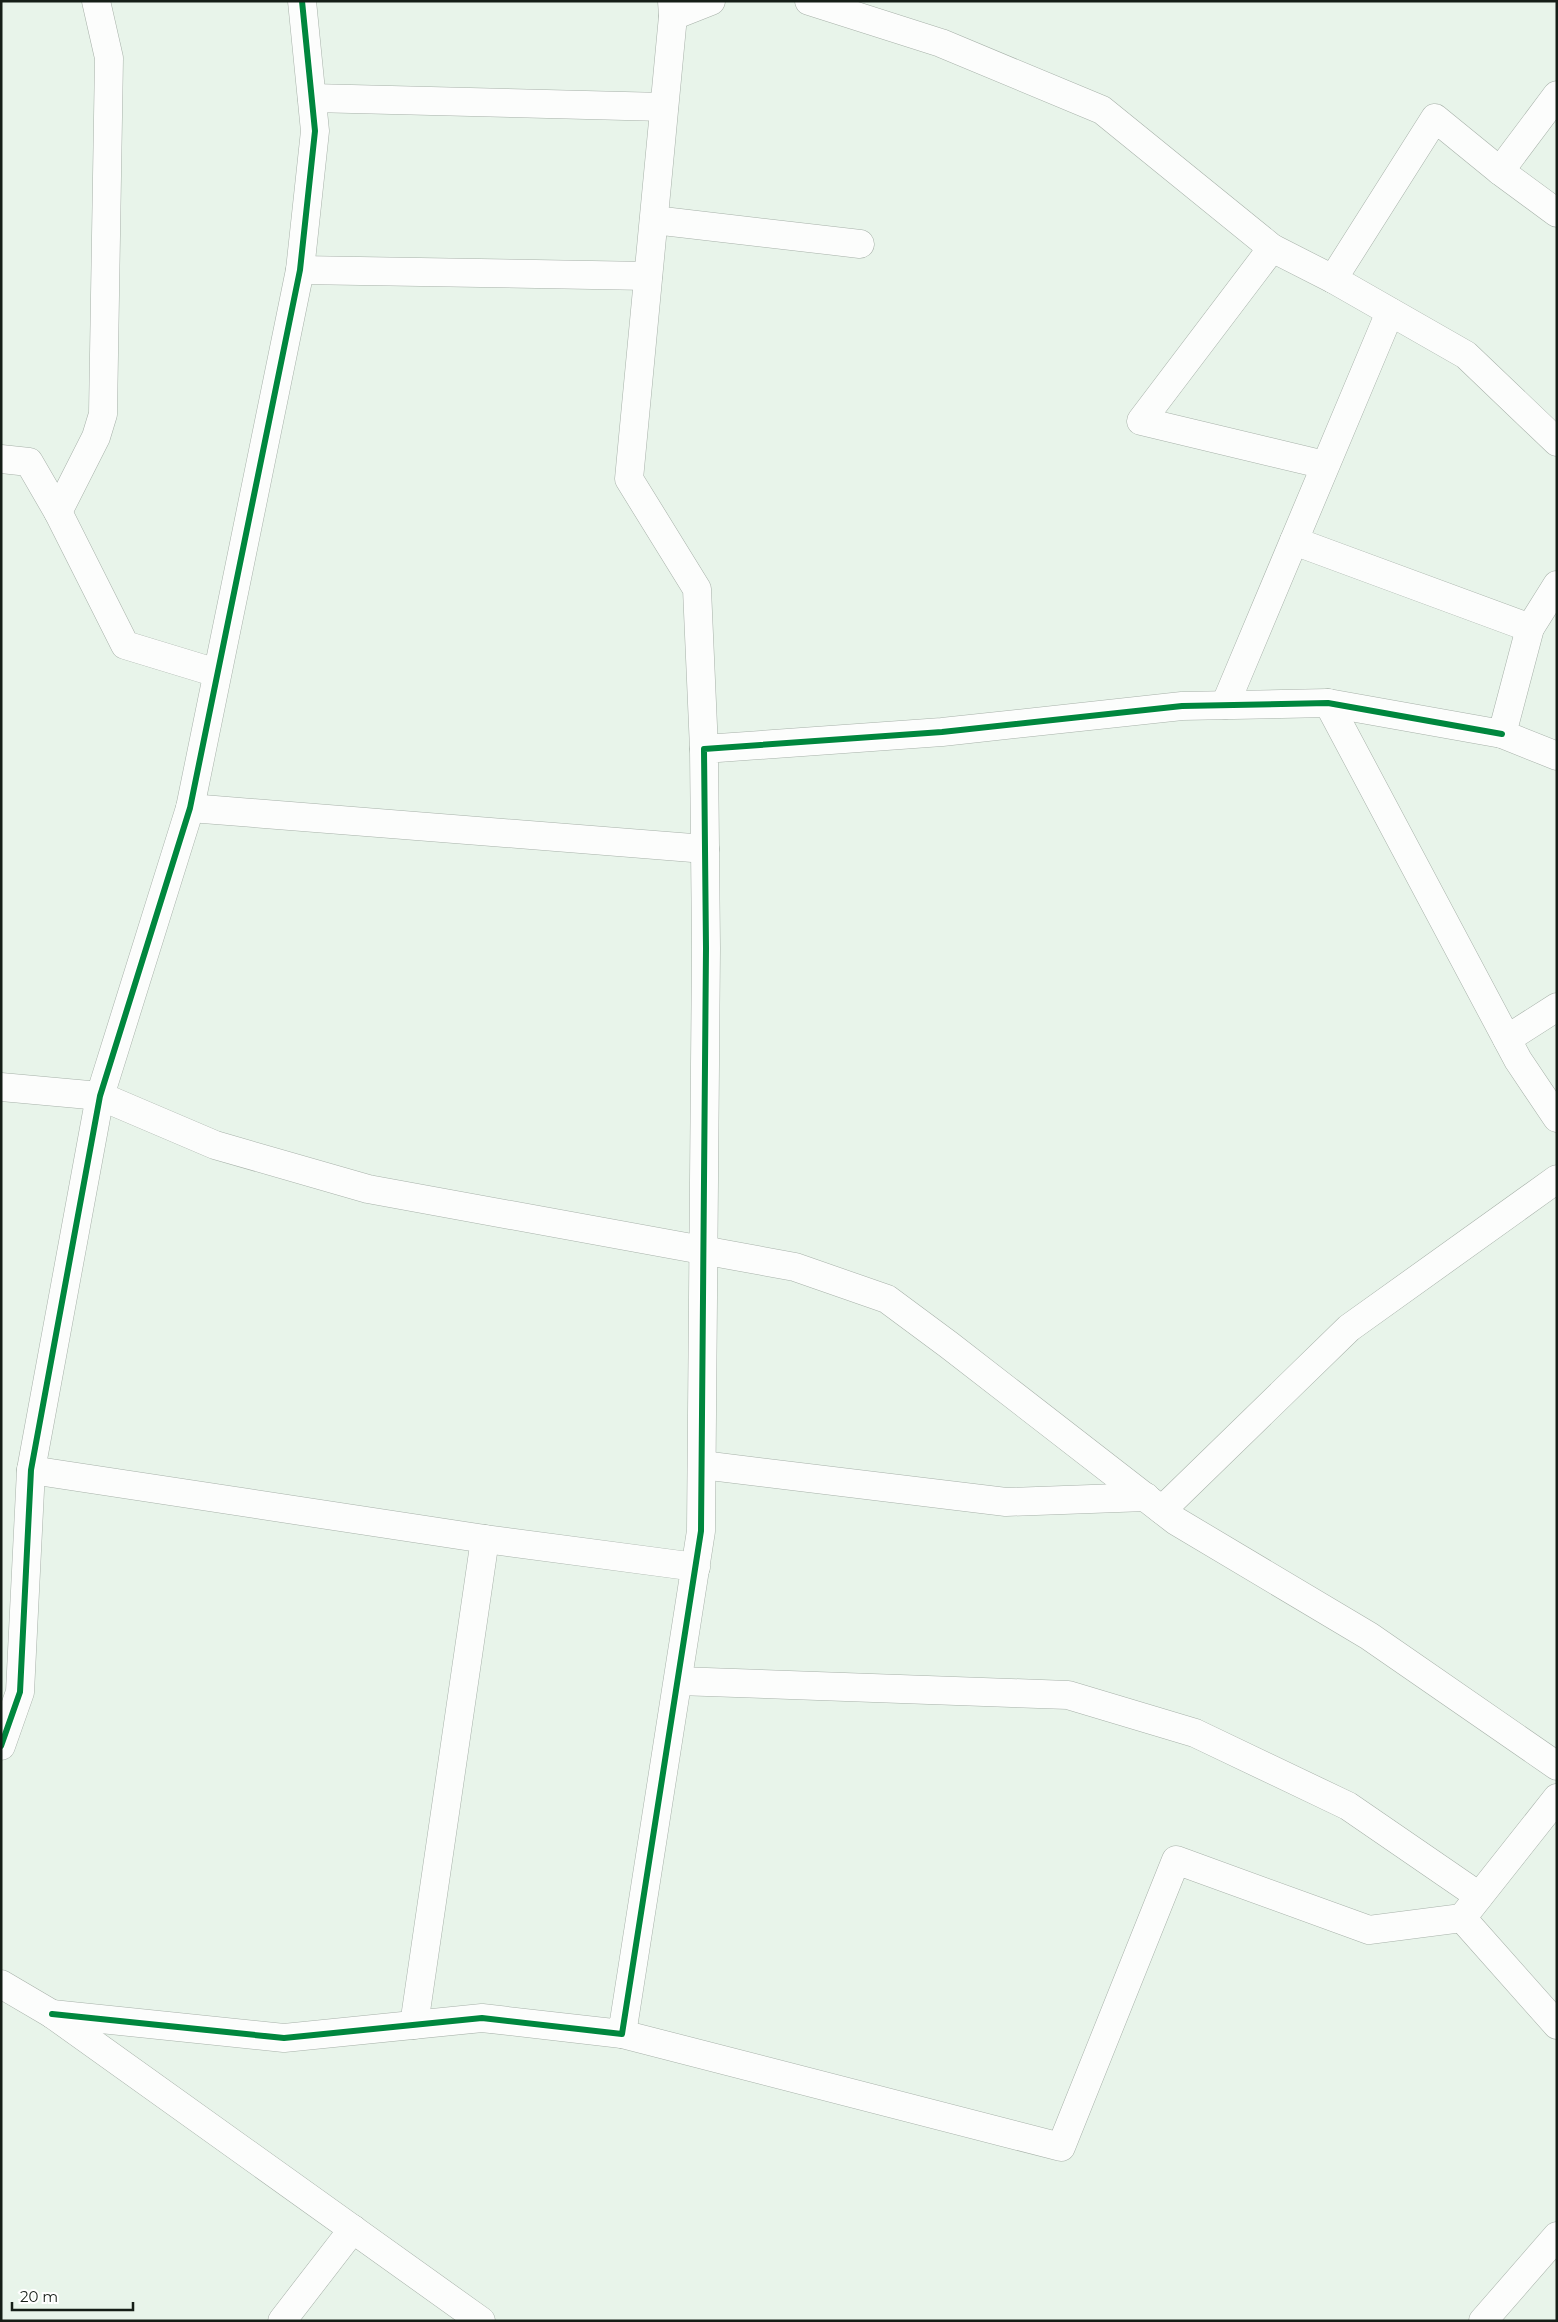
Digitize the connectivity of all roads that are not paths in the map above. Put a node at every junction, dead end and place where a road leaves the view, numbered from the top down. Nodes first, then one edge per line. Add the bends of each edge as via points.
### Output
1 (96, 1) edge
2 (302, 1) edge
3 (711, 1) edge
4 (809, 1) edge
5 (672, 8) edge
6 (1557, 95) edge
7 (312, 98) junction
8 (664, 107) junction
9 (1500, 171) junction
10 (1557, 213) edge
11 (654, 220) junction
12 (860, 244) dead end
13 (1272, 248) junction
14 (300, 270) junction
15 (648, 276) junction
16 (1333, 279) junction
17 (1390, 312) junction
18 (1557, 442) edge
19 (1, 459) edge
20 (1325, 465) junction
21 (58, 512) junction
22 (1294, 540) junction
23 (1557, 585) edge
24 (1530, 628) junction
25 (217, 673) junction
26 (1328, 704) junction
27 (1225, 705) junction
28 (1502, 734) junction
29 (704, 748) junction
30 (1557, 756) edge
31 (190, 808) junction
32 (705, 849) junction
33 (1557, 1007) edge
34 (1508, 1039) junction
35 (1, 1087) edge
36 (100, 1096) junction
37 (1557, 1118) edge
38 (1557, 1179) edge
39 (704, 1250) junction
40 (702, 1465) junction
41 (31, 1470) junction
42 (1154, 1504) junction
43 (485, 1540) junction
44 (696, 1567) junction
45 (678, 1680) junction
46 (1, 1746) edge
47 (1557, 1766) edge
48 (1557, 1798) edge
49 (1479, 1896) junction
50 (1462, 1918) junction
51 (1, 1984) edge
52 (52, 2014) junction
53 (414, 2025) junction
54 (1557, 2025) edge
55 (622, 2034) junction
56 (353, 2229) junction
57 (1557, 2236) edge
58 (282, 2321) edge
59 (481, 2321) edge
60 (1483, 2321) edge

1 - 21 street via 109,58 103,414 96,438
2 - 7 street
3 - 5 street
4 - 13 street via 941,43 1102,110
5 - 8 street
6 - 9 street
7 - 8 street
7 - 14 street via 315,131
8 - 11 street
9 - 10 street
9 - 16 street via 1435,118
11 - 12 street
11 - 15 street
13 - 16 street
13 - 20 street via 1141,420
14 - 15 street
14 - 25 street
15 - 29 street via 629,479 697,589
16 - 17 street
17 - 18 street via 1466,355
17 - 20 street
19 - 21 street via 28,462
20 - 22 street
21 - 25 street via 125,645
22 - 24 street
22 - 27 street
23 - 24 street
24 - 28 street
25 - 31 street
26 - 27 street
26 - 28 street
26 - 34 street
27 - 29 street via 1182,706 942,732
28 - 30 street
29 - 32 street
31 - 32 street
31 - 36 street
32 - 39 street
33 - 34 street
34 - 37 street via 1518,1060
35 - 36 street
36 - 39 street via 215,1145 368,1189
36 - 41 street
38 - 42 street via 1349,1328
39 - 40 street
39 - 42 street via 795,1267 887,1299
40 - 42 street via 1006,1502
40 - 44 street via 701,1531
41 - 43 street
41 - 46 street via 20,1692
42 - 47 street via 1176,1521 1369,1636
43 - 44 street
43 - 53 street
44 - 45 street
45 - 49 street via 1068,1695 1194,1733 1348,1806
45 - 55 street
48 - 49 street
49 - 50 street
50 - 54 street
50 - 55 street via 1369,1930 1176,1860 1061,2148
51 - 52 street
52 - 53 street via 284,2038
52 - 56 street
53 - 55 street via 482,2018
56 - 58 street
56 - 59 street
57 - 60 street

